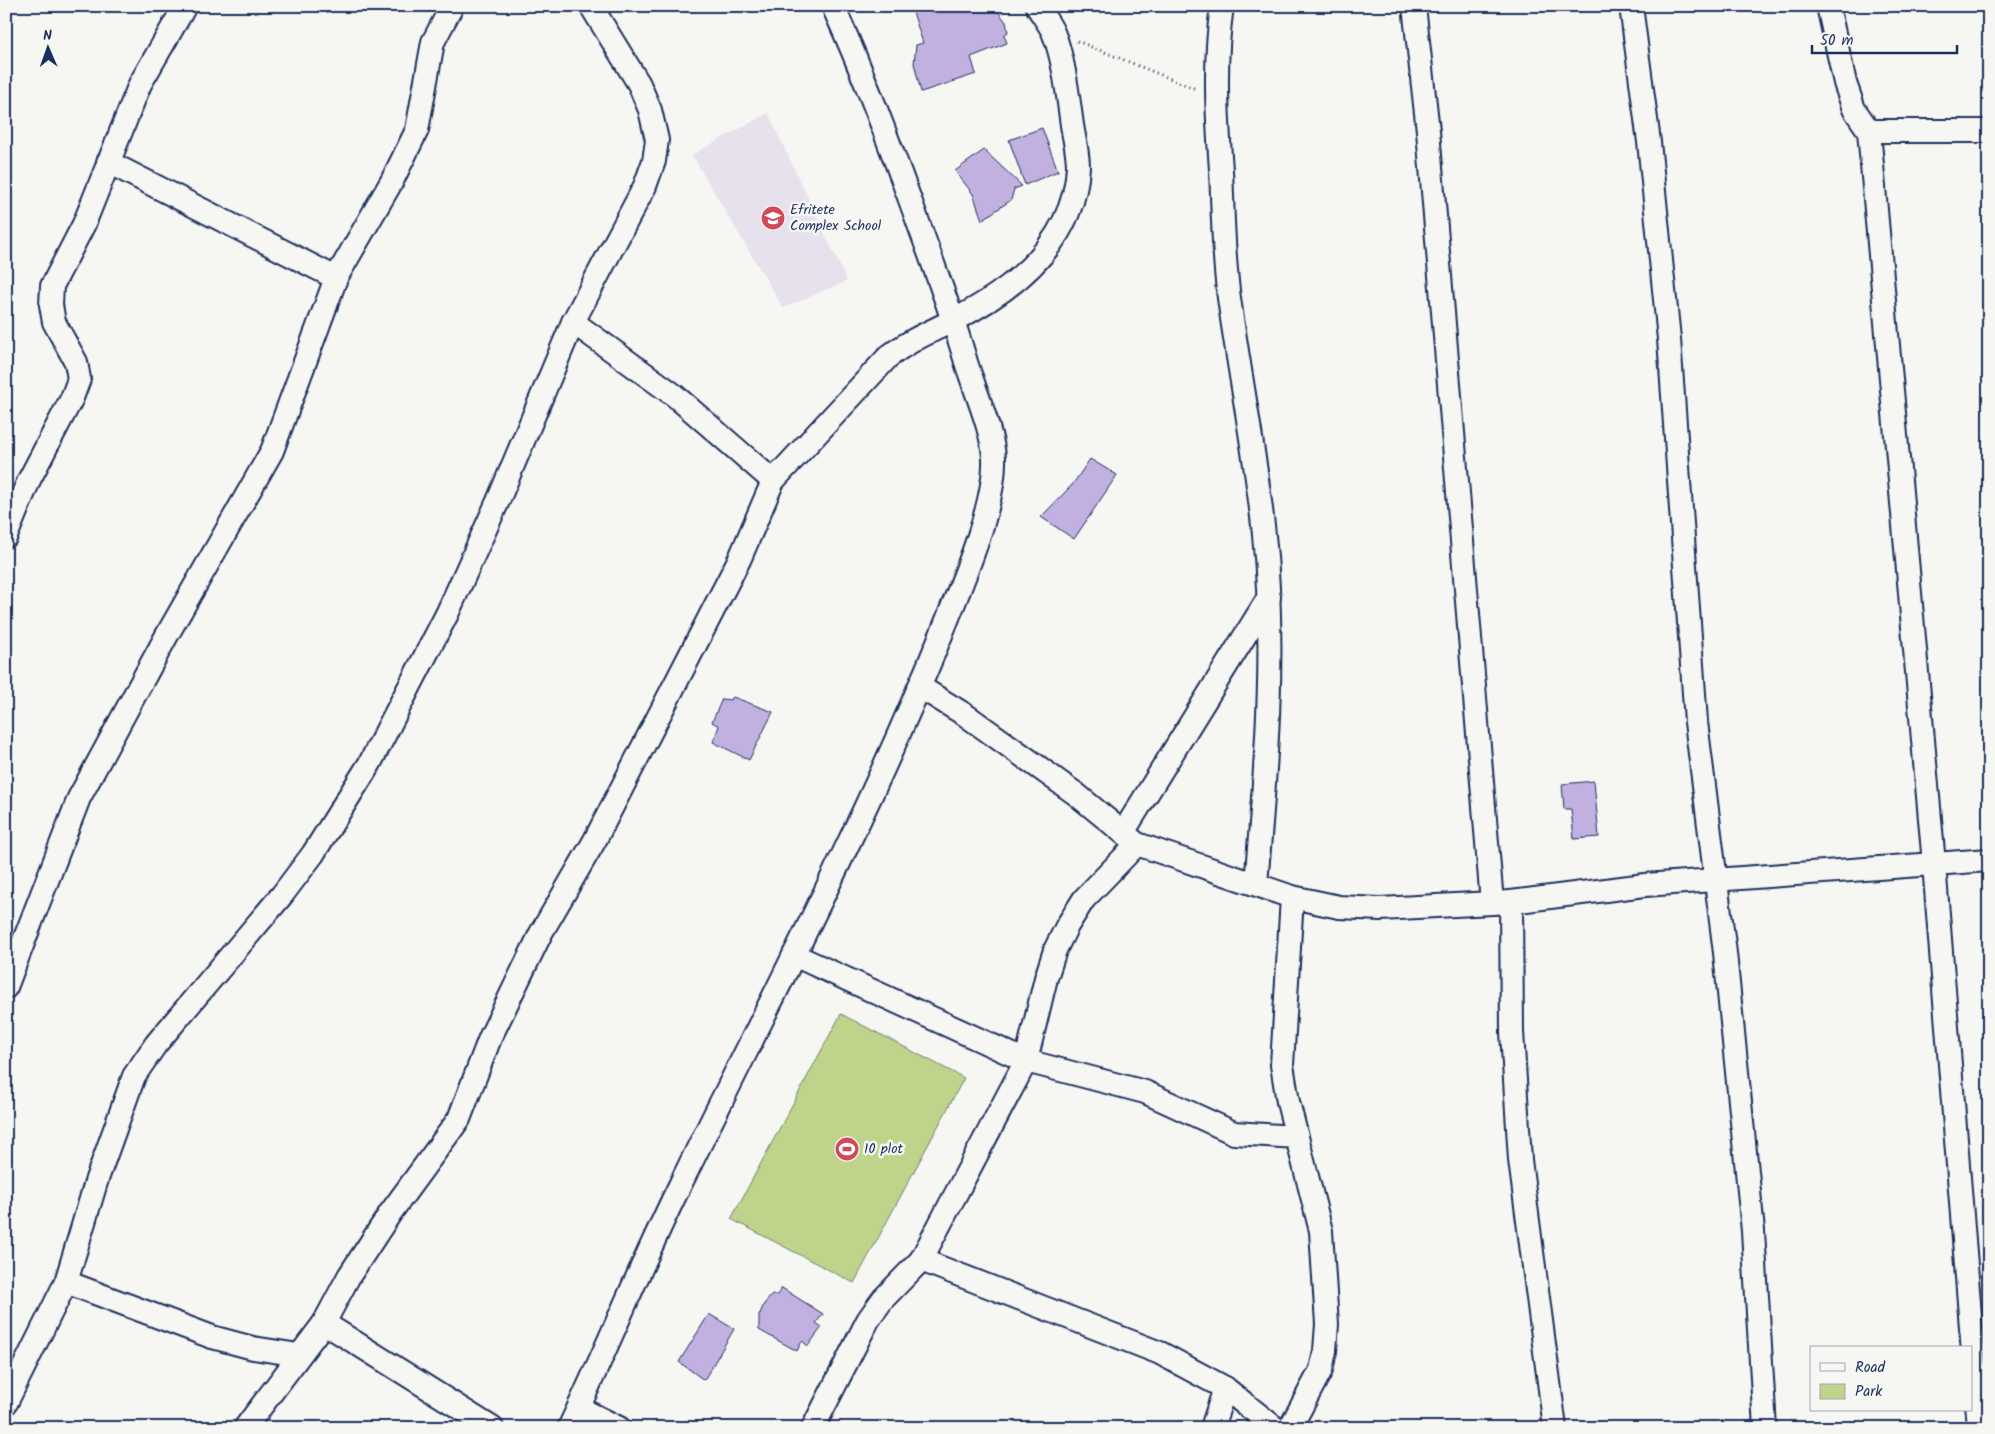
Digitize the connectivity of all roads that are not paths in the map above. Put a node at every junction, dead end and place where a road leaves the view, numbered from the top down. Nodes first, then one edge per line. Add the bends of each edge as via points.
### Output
1 (184, 6) edge
2 (452, 6) edge
3 (591, 6) edge
4 (833, 6) edge
5 (1037, 6) edge
6 (1222, 6) edge
7 (1414, 6) edge
8 (1631, 6) edge
9 (1828, 6) edge
10 (1869, 131) junction
11 (1989, 131) edge
12 (108, 162) junction
13 (336, 278) junction
14 (954, 320) junction
15 (573, 322) junction
16 (773, 481) junction
17 (6, 536) edge
18 (1269, 597) junction
19 (920, 687) junction
20 (1130, 838) junction
21 (1989, 860) edge
22 (1934, 864) junction
23 (1714, 880) junction
24 (1256, 884) junction
25 (1292, 896) junction
26 (1502, 902) junction
27 (794, 955) junction
28 (6, 988) edge
29 (1026, 1061) junction
30 (1297, 1137) junction
31 (921, 1260) junction
32 (66, 1282) junction
33 (324, 1323) junction
34 (299, 1355) junction
35 (1225, 1388) junction
36 (6, 1403) edge
37 (579, 1408) junction
38 (244, 1428) edge
39 (492, 1428) edge
40 (569, 1428) edge
41 (619, 1428) edge
42 (813, 1428) edge
43 (1212, 1428) edge
44 (1275, 1428) edge
45 (1290, 1428) edge
46 (1555, 1428) edge
47 (1765, 1428) edge
48 (1979, 1428) edge

1 - 12 street via 140,84
2 - 13 street via 434,42 417,130 392,181
3 - 15 street via 639,84 650,110 657,140 645,186
4 - 14 street via 857,60
5 - 14 street via 1053,32 1066,86 1078,166 1071,208 1050,247 1025,274 998,295
6 - 18 street via 1216,98 1228,295 1264,533
7 - 26 street
8 - 23 street via 1669,339 1696,722
9 - 10 street via 1845,83 1854,109
10 - 11 street
10 - 22 street
12 - 13 street
12 - 17 street via 84,224 52,286 54,322 76,362 79,379
13 - 28 street via 269,458 167,635 79,798
14 - 16 street via 908,342 888,357
14 - 19 street via 990,436 994,457 993,479 962,582
15 - 16 street via 674,395
15 - 32 street via 447,614 370,763 282,895 156,1044 134,1076 97,1179
16 - 33 street via 740,558 595,840 541,933 490,1038 459,1119 391,1212 349,1276
18 - 20 street
18 - 24 street via 1266,739
19 - 20 street via 1006,743
19 - 27 street
20 - 24 street
20 - 29 street via 1084,899 1055,950
21 - 22 street
22 - 23 street
22 - 48 street
23 - 26 street
23 - 47 street via 1725,953 1753,1231
24 - 25 street
25 - 26 street via 1339,907 1380,909
25 - 30 street via 1282,1065
26 - 46 street via 1518,1144
27 - 29 street
27 - 37 street via 677,1190 618,1315
29 - 30 street via 1145,1092 1234,1133
29 - 31 street
30 - 45 street via 1321,1231 1327,1324 1321,1370
31 - 35 street via 1160,1353
31 - 42 street via 883,1299 868,1320
32 - 34 street via 212,1336 253,1348
32 - 36 street
33 - 34 street
33 - 39 street
34 - 38 street
35 - 43 street
35 - 44 street
37 - 40 street
37 - 41 street

